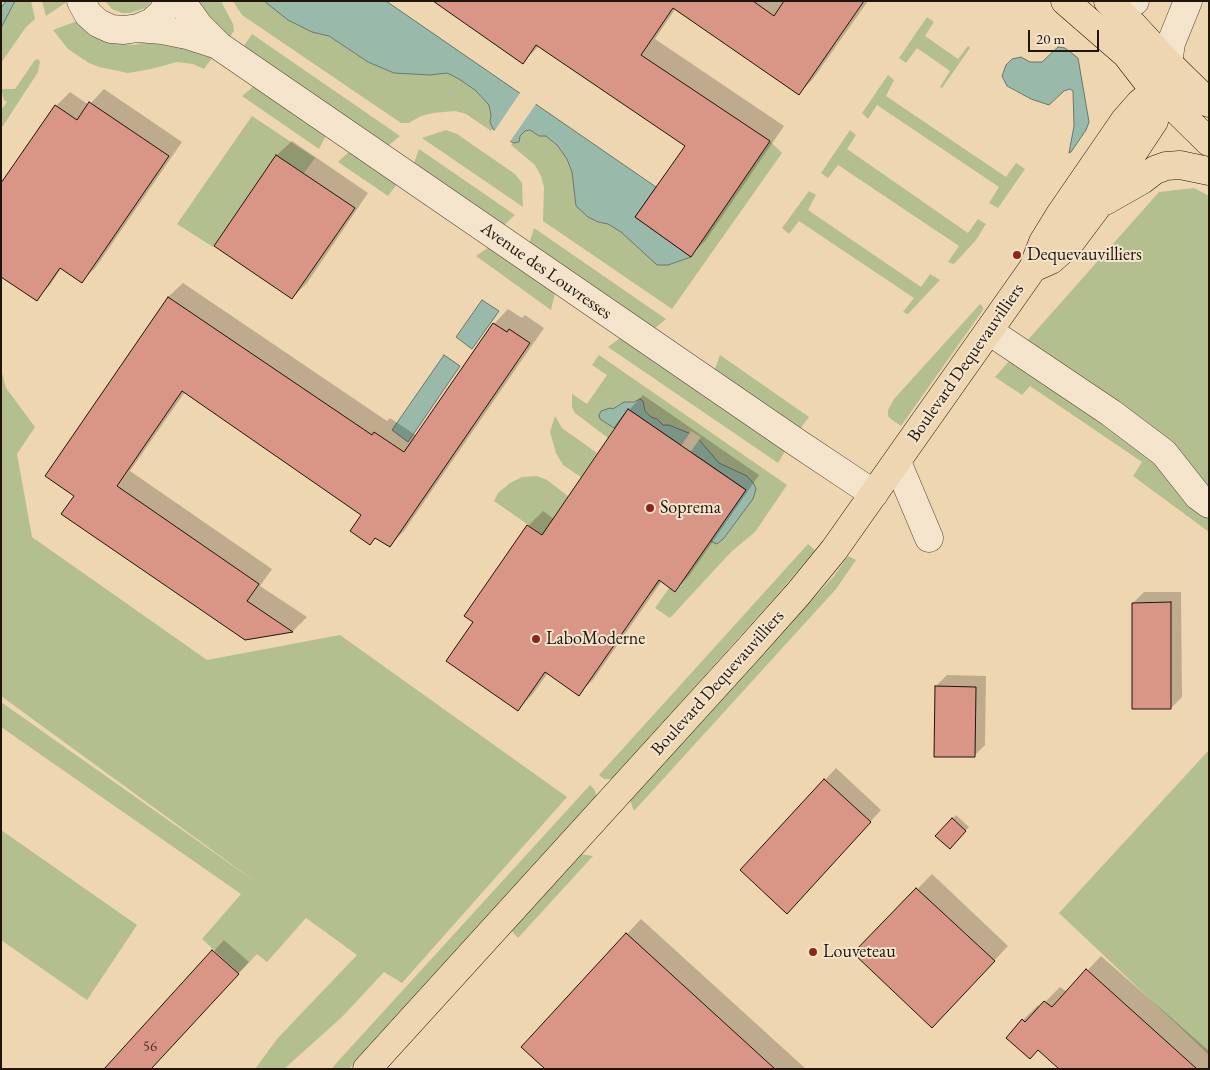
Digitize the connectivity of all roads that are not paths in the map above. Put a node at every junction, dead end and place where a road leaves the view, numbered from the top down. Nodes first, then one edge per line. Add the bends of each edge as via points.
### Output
1 (81, 1) edge
2 (168, 1) edge
3 (181, 1) edge
4 (1065, 1) edge
5 (1188, 1) edge
6 (1119, 2) edge
7 (138, 28) junction
8 (219, 46) junction
9 (1168, 63) junction
10 (1156, 90) junction
11 (1209, 102) edge
12 (1209, 142) edge
13 (1209, 171) edge
14 (1099, 204) junction
15 (1033, 268) junction
16 (989, 331) junction
17 (897, 462) junction
18 (874, 494) junction
19 (1209, 504) edge
20 (929, 538) dead end
21 (367, 1069) edge

1 - 7 street, Avenue des Louvresses via 98,23 111,29
2 - 7 street via 163,12 152,22
3 - 8 street, Avenue des Louvresses
4 - 10 main road via 1126,54
5 - 9 street via 1171,43
6 - 9 main road via 1132,24
7 - 8 street, Avenue des Louvresses via 187,35
8 - 18 street, Avenue des Louvresses
9 - 10 main road
9 - 11 main road
10 - 12 main road
10 - 14 main road, Boulevard Dequevauvilliers via 1154,121
10 - 15 main road, Boulevard Dequevauvilliers via 1126,120 1059,216 1043,242
13 - 14 main road, Boulevard Dequevauvilliers via 1180,165 1166,166
14 - 15 main road, Boulevard Dequevauvilliers via 1069,244 1051,260
15 - 16 main road, Boulevard Dequevauvilliers
16 - 17 main road, Boulevard Dequevauvilliers
16 - 19 street via 1111,413 1164,453 1198,496
17 - 18 main road, Boulevard Dequevauvilliers
17 - 20 street
18 - 21 main road, Boulevard Dequevauvilliers via 834,550 786,608

